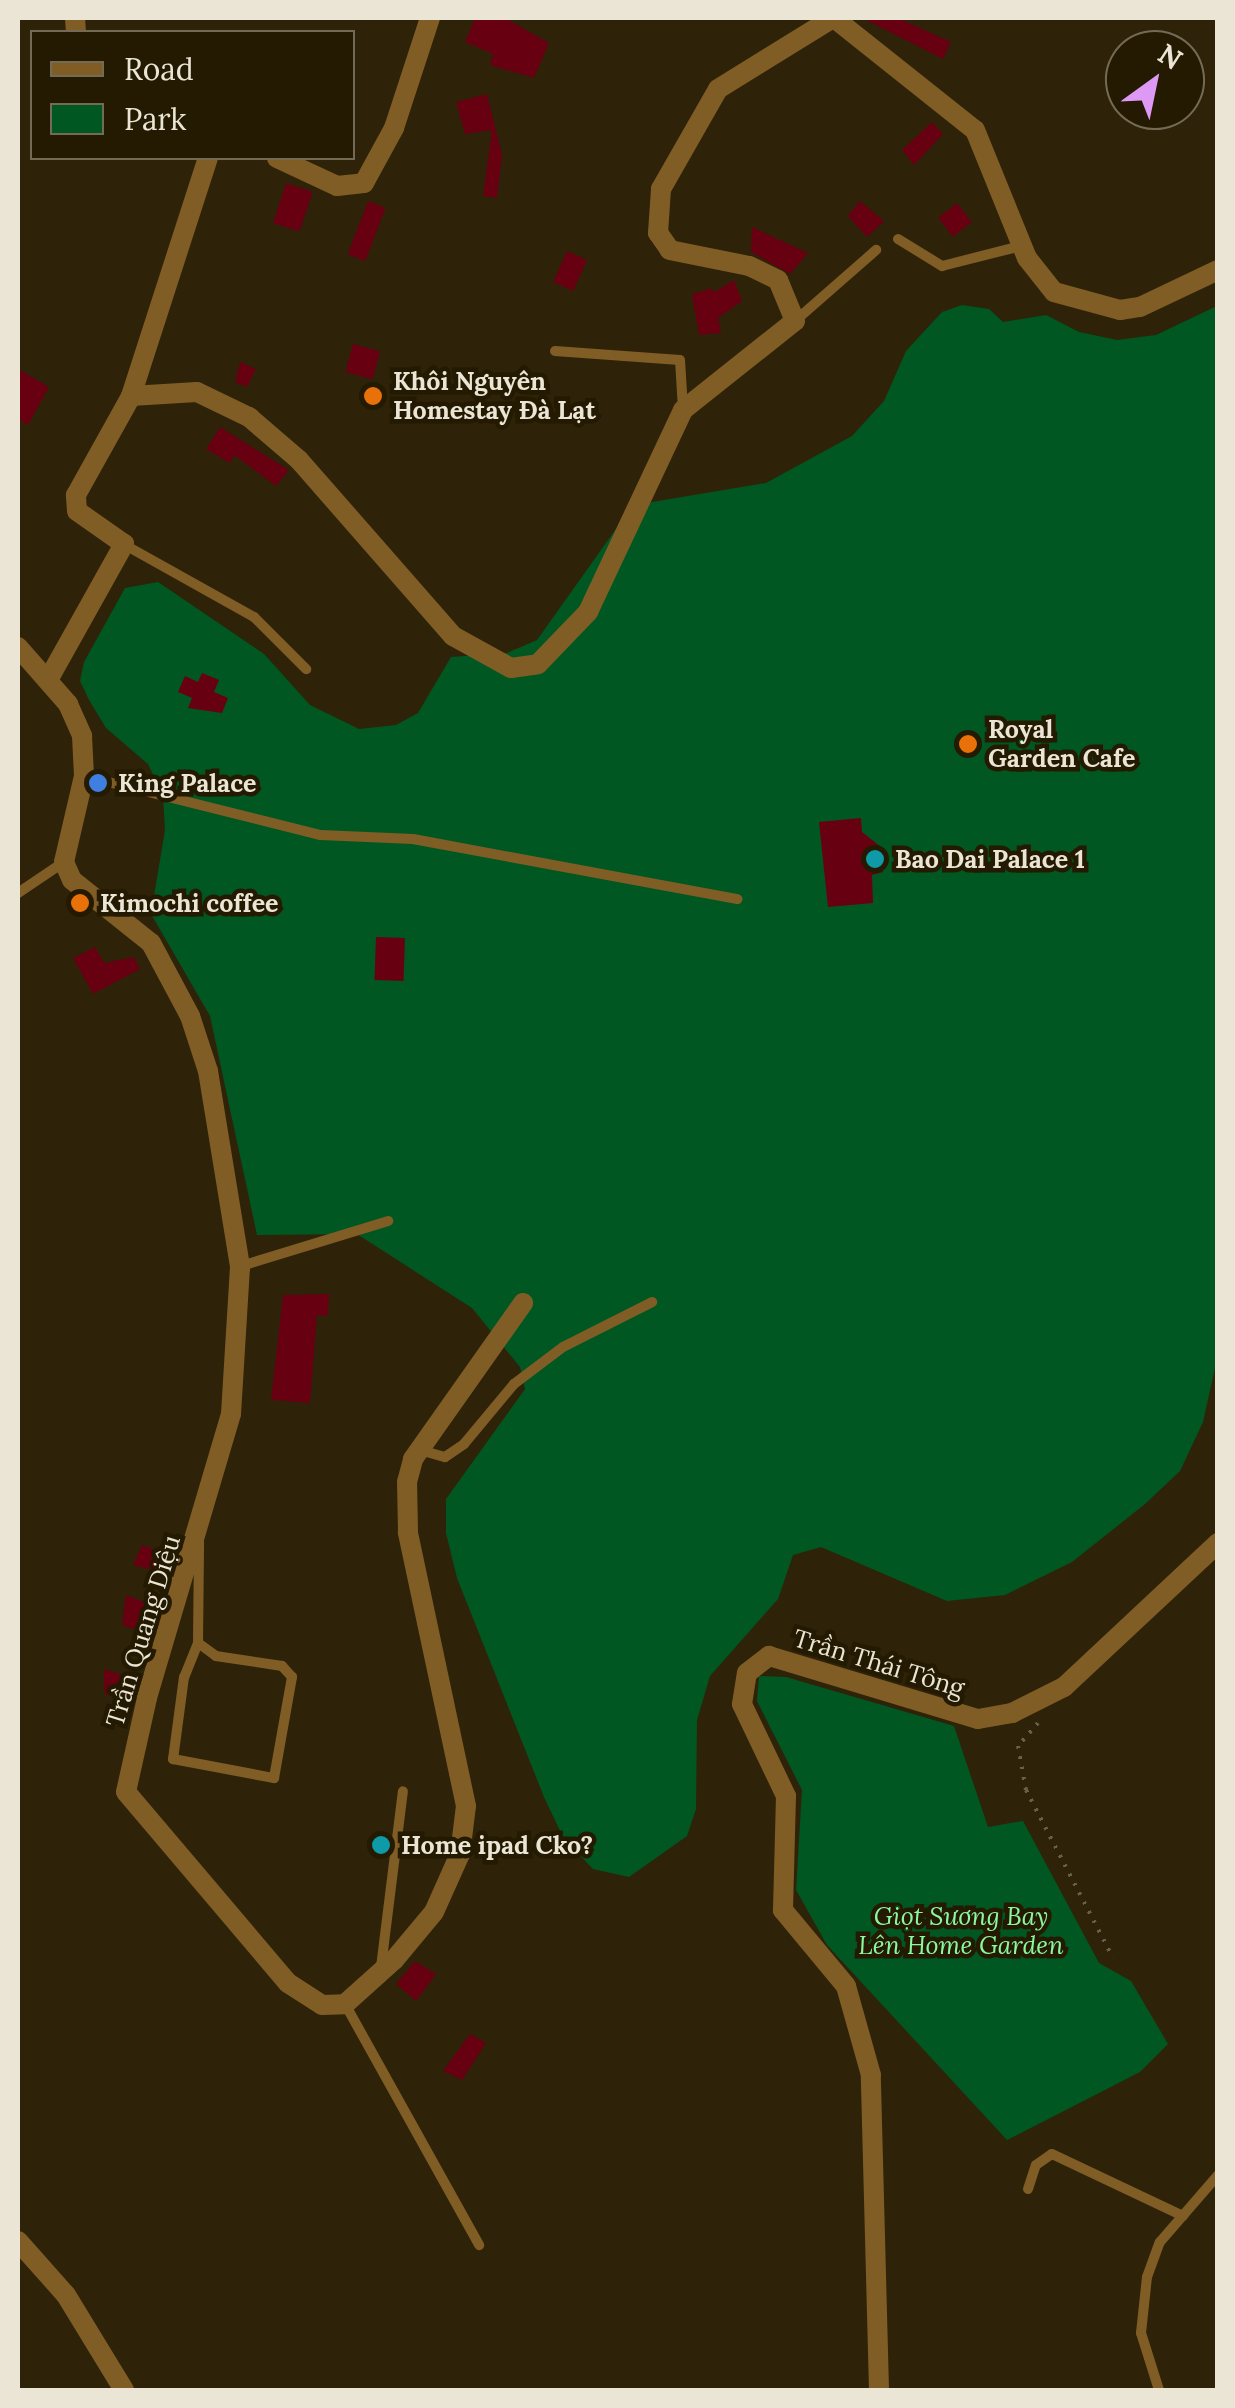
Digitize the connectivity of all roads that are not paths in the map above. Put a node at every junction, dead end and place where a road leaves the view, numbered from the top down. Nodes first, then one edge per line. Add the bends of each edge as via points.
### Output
1 (430, 18) edge
2 (833, 18) edge
3 (280, 160) edge
4 (209, 162) edge
5 (898, 239) dead end
6 (1021, 246) junction
7 (876, 250) dead end
8 (1218, 270) edge
9 (796, 321) junction
10 (555, 351) dead end
11 (132, 396) junction
12 (683, 410) junction
13 (124, 544) junction
14 (18, 648) edge
15 (306, 669) dead end
16 (48, 680) junction
17 (84, 776) junction
18 (64, 862) junction
19 (18, 892) edge
20 (737, 899) dead end
21 (388, 1221) dead end
22 (240, 1267) junction
23 (523, 1302) dead end
24 (652, 1302) dead end
25 (420, 1450) junction
26 (199, 1532) junction
27 (1218, 1543) edge
28 (198, 1643) junction
29 (404, 1791) dead end
30 (381, 1973) junction
31 (345, 2004) junction
32 (1218, 2176) edge
33 (1028, 2190) dead end
34 (1183, 2216) junction
35 (18, 2241) edge
36 (479, 2245) dead end
37 (124, 2390) edge
38 (878, 2390) edge
39 (1160, 2390) edge

1 - 3 street via 415,72 364,183 336,186
2 - 6 street via 976,130
2 - 9 street via 718,89 660,189 658,234 670,250 749,266 778,280
4 - 11 street
5 - 6 lane via 942,266
6 - 8 street via 1038,280 1094,308 1140,307
7 - 9 lane
9 - 12 street
10 - 12 lane via 680,360
11 - 12 street via 197,392 271,432 453,636 494,662 522,669 562,645 588,612
11 - 13 street via 76,496 77,512
13 - 15 lane via 254,617
13 - 16 street
14 - 16 street
16 - 17 street via 82,736
17 - 18 street
17 - 20 lane via 321,835 413,839
18 - 19 lane
18 - 22 street, Trần Quang Diệu via 72,880 150,943 183,998 208,1071
21 - 22 lane
22 - 26 street, Trần Quang Diệu via 231,1414
23 - 25 street
24 - 25 lane via 563,1346 514,1384 464,1444 445,1456
25 - 30 street via 409,1467 408,1532 466,1806 464,1833 434,1912
26 - 28 lane
26 - 31 street, Trần Quang Diệu via 147,1698 126,1792 302,1997
27 - 38 street, Trần Thái Tông via 1064,1687 1012,1713 978,1718 769,1656 747,1673 742,1704 786,1796 783,1910 846,1986 868,2058 878,2156 872,2265
28 - 28 lane via 216,1656 289,1671 274,1778 173,1759 184,1677
29 - 30 lane
30 - 31 street
31 - 36 lane
32 - 34 lane
33 - 34 lane via 1036,2165 1052,2154
34 - 39 lane via 1156,2250 1143,2297 1144,2357
35 - 37 street via 66,2295

